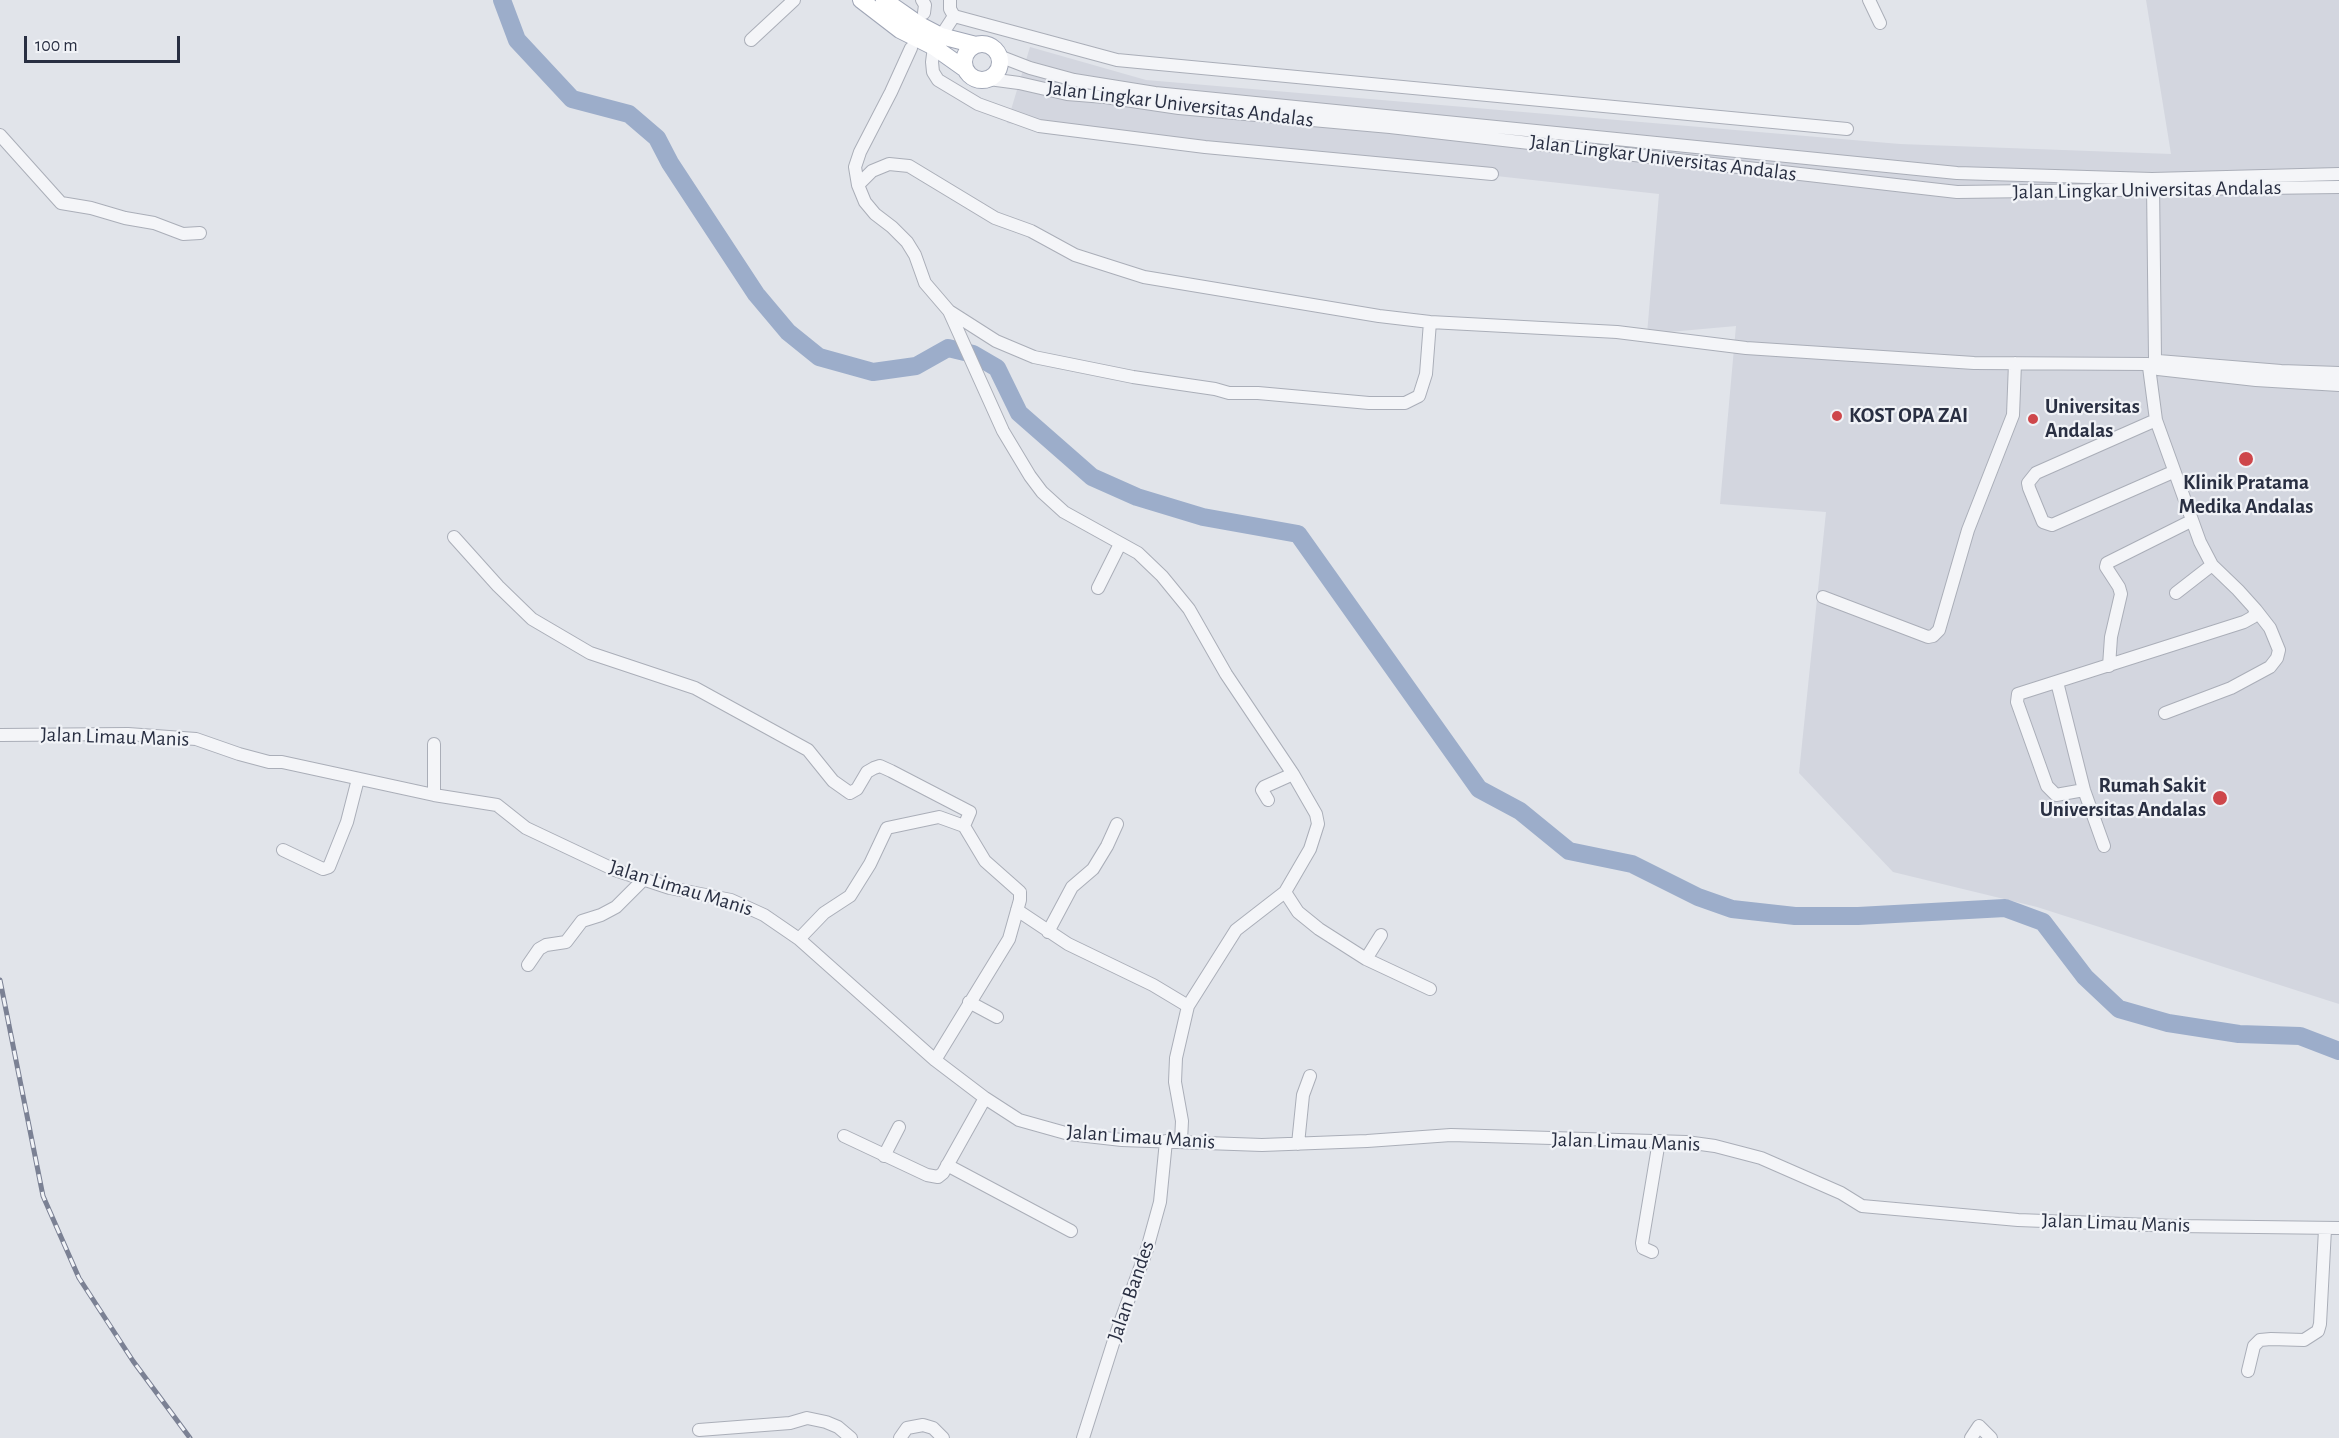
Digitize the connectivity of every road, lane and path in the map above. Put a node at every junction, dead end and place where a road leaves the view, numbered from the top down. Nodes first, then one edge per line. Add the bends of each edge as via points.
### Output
1 (794, 0) edge
2 (861, 0) edge
3 (884, 0) edge
4 (922, 0) edge
5 (950, 0) edge
6 (1869, 0) edge
7 (924, 14) dead end
8 (954, 16) junction
9 (1880, 23) dead end
10 (751, 40) dead end
11 (937, 41) junction
12 (976, 45) junction
13 (911, 48) dead end
14 (999, 56) junction
15 (965, 69) junction
16 (989, 79) junction
17 (1847, 129) dead end
18 (0, 135) edge
19 (1492, 174) dead end
20 (2339, 174) edge
21 (2318, 175) junction
22 (858, 185) junction
23 (2153, 185) junction
24 (2339, 188) edge
25 (2319, 189) junction
26 (200, 233) dead end
27 (949, 311) junction
28 (1430, 322) junction
29 (2015, 363) junction
30 (2153, 364) junction
31 (2339, 373) edge
32 (2339, 385) edge
33 (2156, 420) junction
34 (2173, 471) junction
35 (2191, 521) junction
36 (454, 537) dead end
37 (1120, 544) junction
38 (2212, 566) junction
39 (1098, 588) dead end
40 (2176, 593) dead end
41 (1823, 597) dead end
42 (2256, 610) junction
43 (2109, 666) junction
44 (2057, 682) junction
45 (2165, 713) dead end
46 (0, 735) edge
47 (434, 744) dead end
48 (1293, 774) junction
49 (358, 779) junction
50 (2084, 790) junction
51 (434, 795) junction
52 (1268, 800) dead end
53 (1117, 824) dead end
54 (964, 826) junction
55 (2104, 846) dead end
56 (283, 850) dead end
57 (644, 880) junction
58 (1283, 893) junction
59 (1017, 910) junction
60 (1048, 932) junction
61 (1382, 935) dead end
62 (799, 939) junction
63 (1366, 959) junction
64 (528, 964) dead end
65 (1430, 989) dead end
66 (969, 1002) junction
67 (1188, 1006) junction
68 (997, 1017) dead end
69 (935, 1060) junction
70 (1310, 1076) dead end
71 (985, 1098) junction
72 (899, 1127) dead end
73 (844, 1136) dead end
74 (1166, 1141) junction
75 (1181, 1141) junction
76 (1659, 1142) junction
77 (1298, 1144) junction
78 (884, 1156) junction
79 (947, 1165) junction
80 (2339, 1228) edge
81 (2325, 1229) junction
82 (1071, 1231) dead end
83 (1652, 1252) dead end
84 (2248, 1371) dead end
85 (699, 1430) dead end
86 (851, 1438) edge
87 (900, 1438) edge
88 (943, 1438) edge
89 (1083, 1438) edge
90 (1971, 1438) edge
91 (1991, 1438) edge

1 - 10 street
2 - 11 main road via 900,30
3 - 11 main road
4 - 7 street
5 - 8 street
6 - 9 street
8 - 11 street
8 - 17 street via 1117,60
11 - 12 main road
11 - 15 main road
11 - 19 street via 932,62 938,80 978,104 1039,126 1205,147
12 - 14 main road via 989,46
12 - 15 main road via 965,55
13 - 22 street via 860,152 855,167
14 - 16 main road via 999,67
14 - 23 street, Jalan Lingkar Universitas Andalas via 1074,80 1155,93 1957,173
15 - 16 main road via 972,78
16 - 23 street, Jalan Lingkar Universitas Andalas via 1067,94 1179,108 1390,127 1957,192
18 - 26 street via 61,203 154,223 183,234
20 - 21 street, Jalan Lingkar Universitas Andalas
21 - 23 street, Jalan Lingkar Universitas Andalas
21 - 25 street
22 - 27 street via 875,214 907,242 925,284
22 - 28 street via 872,171 889,164 909,166 995,218 1031,231 1075,255 1144,277
23 - 25 street, Jalan Lingkar Universitas Andalas
23 - 30 street
24 - 25 street, Jalan Lingkar Universitas Andalas
27 - 28 street via 996,340 1034,357 1229,393 1369,403 1405,403 1419,396 1426,374
27 - 37 street via 1003,431 1030,476 1064,512
28 - 29 street via 1617,332 1746,348
29 - 30 street
29 - 41 street via 2013,415 1968,530 1938,630 1928,637
30 - 31 street
30 - 32 street via 2274,381
30 - 33 street
33 - 34 street
33 - 34 street via 2036,473 2028,483 2029,488 2043,522 2052,525
34 - 35 street
35 - 38 street
35 - 43 street via 2107,563 2121,594
36 - 54 street via 532,619 590,653 695,688 808,750 833,781 850,793 874,768 880,766 891,771 970,812
37 - 39 street
37 - 48 street via 1147,559 1189,609 1226,674
38 - 40 street
38 - 42 street
42 - 43 street via 2244,622
42 - 45 street via 2270,628 2279,650 2270,667 2231,688
43 - 44 street
44 - 50 street
44 - 50 street via 2023,691 2017,702 2053,794
46 - 49 street, Jalan Limau Manis via 128,734 196,739 239,754
47 - 51 street
48 - 52 street via 1264,787
48 - 58 street via 1318,824 1310,849
49 - 51 street, Jalan Limau Manis
49 - 56 street via 347,822 329,867 324,869
50 - 55 street
51 - 57 street, Jalan Limau Manis via 497,805 526,828
53 - 60 street via 1093,869 1072,887
54 - 59 street via 985,861 1020,892
54 - 62 street via 939,817 887,828 850,896 824,913
57 - 62 street, Jalan Limau Manis via 748,906
57 - 64 street via 616,907 582,921 566,942 546,945
58 - 63 street via 1319,929
58 - 67 street via 1236,930
59 - 60 street
59 - 66 street via 1008,939
60 - 67 street
61 - 63 street
62 - 69 street, Jalan Limau Manis
63 - 65 street
66 - 68 street
66 - 69 street
67 - 75 street via 1175,1070
69 - 71 street, Jalan Limau Manis
70 - 77 street
71 - 74 street, Jalan Limau Manis via 1019,1120 1046,1129 1122,1140
71 - 79 street
72 - 78 street
73 - 78 street
74 - 75 street, Jalan Limau Manis
74 - 89 street, Jalan Bandes via 1160,1202 1147,1249
75 - 77 street, Jalan Limau Manis
76 - 77 street, Jalan Limau Manis via 1452,1135
76 - 81 street, Jalan Limau Manis via 1715,1146 1761,1158 1862,1206 2018,1220
76 - 83 street via 1642,1243 1643,1248
78 - 79 street via 933,1177 943,1173
79 - 82 street
80 - 81 street, Jalan Limau Manis
81 - 84 street via 2318,1330 2304,1340 2260,1340 2253,1346
85 - 86 street via 790,1423 807,1418 838,1427
87 - 88 street via 907,1428 923,1425
90 - 91 street via 1978,1426

